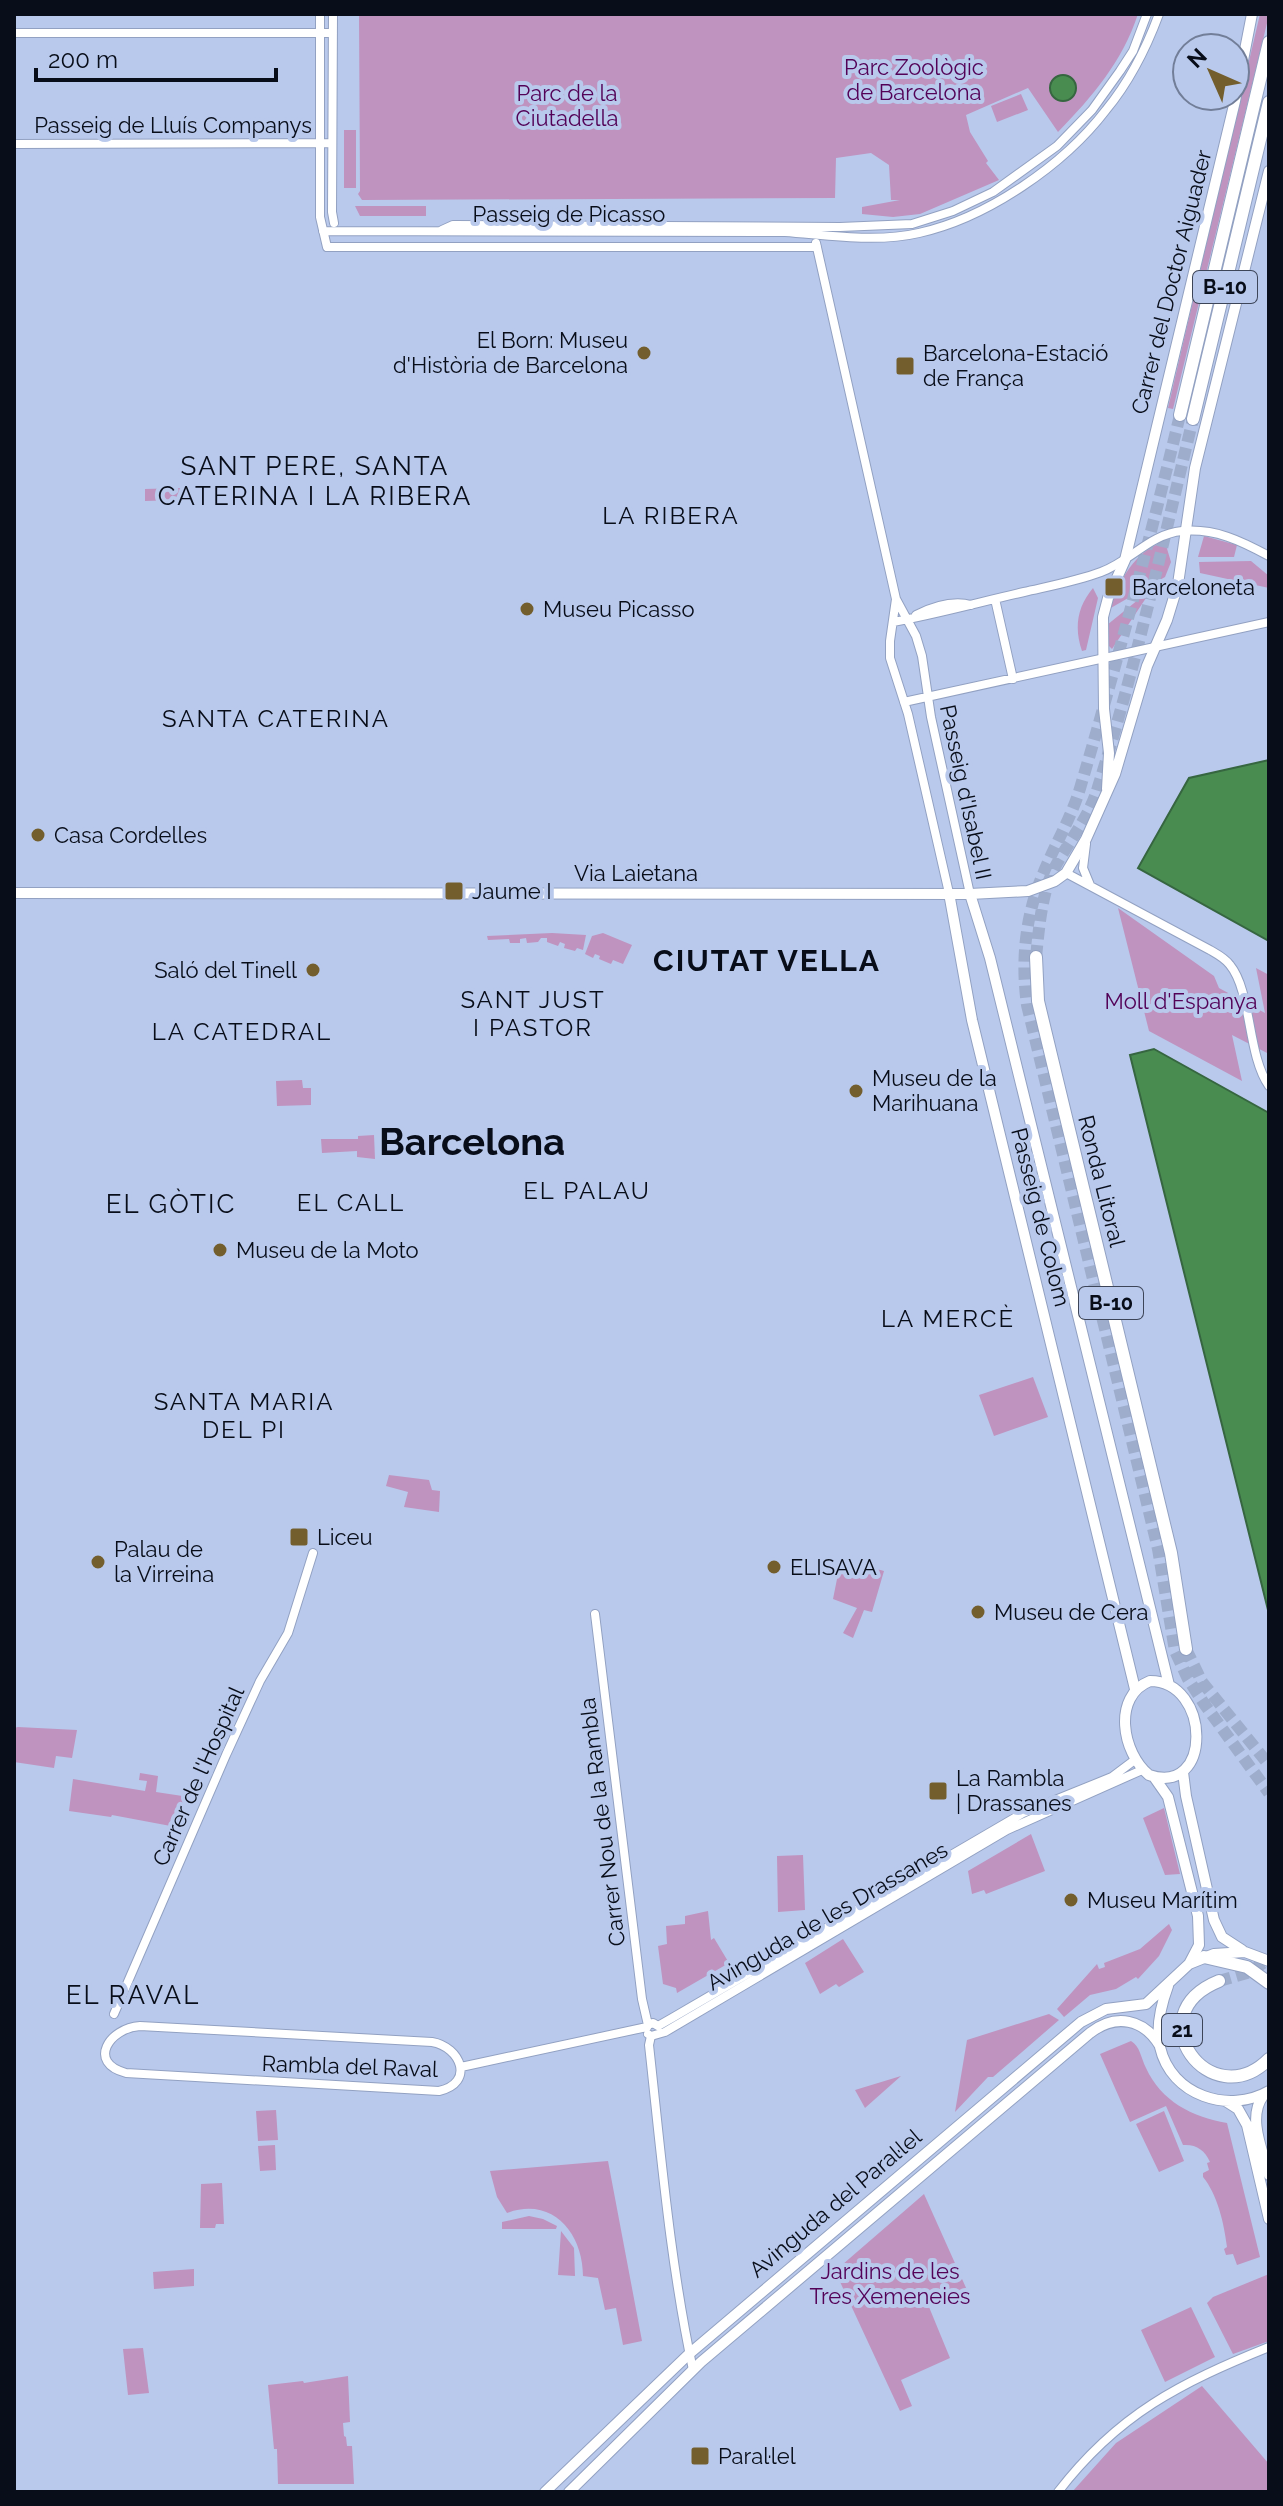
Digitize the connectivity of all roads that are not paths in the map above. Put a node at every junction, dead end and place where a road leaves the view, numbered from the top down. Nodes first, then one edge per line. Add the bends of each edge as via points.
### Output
1 (320, 14) edge
2 (333, 14) edge
3 (1147, 14) edge
4 (1159, 14) edge
5 (1252, 14) edge
6 (14, 33) edge
7 (320, 33) junction
8 (333, 33) junction
9 (1269, 42) edge
10 (1269, 102) edge
11 (1269, 121) edge
12 (320, 143) junction
13 (332, 143) junction
14 (14, 144) edge
15 (1256, 154) junction
16 (1269, 171) edge
17 (334, 223) junction
18 (345, 230) junction
19 (812, 230) junction
20 (440, 231) junction
21 (549, 232) junction
22 (324, 235) junction
23 (442, 247) junction
24 (549, 247) junction
25 (817, 247) junction
26 (1180, 415) tunnel mouth
27 (1193, 419) tunnel mouth
28 (1186, 530) junction
29 (1269, 556) edge
30 (1125, 560) junction
31 (896, 599) junction
32 (995, 599) junction
33 (908, 619) junction
34 (893, 622) junction
35 (1269, 622) edge
36 (1155, 648) junction
37 (1102, 658) junction
38 (1013, 679) junction
39 (927, 697) junction
40 (904, 702) junction
41 (1107, 791) junction
42 (1086, 839) junction
43 (1066, 873) junction
44 (1090, 885) junction
45 (14, 893) edge
46 (949, 893) junction
47 (970, 894) junction
48 (1036, 957) tunnel mouth
49 (1269, 1086) edge
50 (313, 1553) dead end
51 (595, 1614) dead end
52 (1186, 1649) tunnel mouth
53 (1169, 1685) junction
54 (1135, 1689) junction
55 (1136, 1759) junction
56 (1142, 1770) junction
57 (1183, 1772) junction
58 (1154, 1777) junction
59 (1245, 1952) junction
60 (1204, 1957) junction
61 (1269, 1961) edge
62 (1189, 1964) junction
63 (1171, 1981) junction
64 (1219, 1981) tunnel mouth
65 (1269, 1983) edge
66 (114, 2014) dead end
67 (652, 2029) junction
68 (1160, 2046) junction
69 (1269, 2059) edge
70 (461, 2067) junction
71 (1269, 2091) edge
72 (1225, 2102) junction
73 (1269, 2175) edge
74 (1269, 2219) edge
75 (1269, 2347) edge
76 (689, 2354) junction
77 (693, 2370) junction
78 (545, 2492) edge
79 (569, 2492) edge
80 (1058, 2492) edge

1 - 7 street
2 - 8 street
3 - 19 street via 1133,51 1092,110 1057,146 993,192 912,224
4 - 19 street via 1133,72 1106,112 1020,187 945,226 917,234 860,237
5 - 30 main road, Carrer del Doctor Aiguader
6 - 7 street
7 - 8 street
7 - 12 street
8 - 13 street
9 - 26 highway, B-10
10 - 15 highway, B-10
11 - 15 highway
12 - 13 street, Passeig de Lluís Companys
12 - 14 street, Passeig de Lluís Companys
12 - 22 street
13 - 17 street
15 - 27 highway, B-10
16 - 28 main road via 1197,459
17 - 18 street
17 - 22 street
18 - 20 street, Passeig de Picasso
18 - 22 street, Passeig de Picasso
19 - 20 street via 453,225
19 - 21 street, Passeig de Picasso
19 - 25 street
20 - 21 street, Passeig de Picasso
20 - 23 street
21 - 24 street
22 - 23 street via 327,247
23 - 24 street
24 - 25 street
25 - 31 street
28 - 29 street via 1218,532
28 - 30 street via 1154,539
28 - 36 main road via 1178,584
30 - 32 street via 1090,576
30 - 37 main road, Carrer del Doctor Aiguader via 1103,617
31 - 33 street, Passeig d'Isabel II
31 - 34 street, Passeig d'Isabel II
32 - 33 street
32 - 38 street
33 - 34 street
33 - 39 street, Passeig d'Isabel II via 922,656
34 - 40 street, Passeig d'Isabel II via 890,658
35 - 36 street
36 - 37 street
36 - 41 main road
37 - 38 street
37 - 41 main road, Carrer del Doctor Aiguader
38 - 39 street
39 - 40 street
39 - 47 street, Passeig d'Isabel II
40 - 46 street, Passeig d'Isabel II
41 - 42 main road
42 - 43 main road
42 - 44 street via 1083,868
43 - 44 street
43 - 47 main road, Via Laietana via 1028,891
44 - 49 street via 1229,964
45 - 46 main road, Via Laietana
46 - 47 main road, Via Laietana
46 - 54 main road, Passeig de Colom via 972,1020
47 - 53 main road, Passeig de Colom
48 - 52 highway, Ronda Litoral / B-10 via 1038,1001 1171,1553
50 - 66 street, Carrer de l'Hospital via 288,1633 226,1755
51 - 67 street, Carrer Nou de la Rambla via 642,1999
53 - 54 main road via 1150,1681
53 - 57 main road via 1187,1702 1196,1724 1196,1745
54 - 55 main road via 1125,1726
55 - 56 main road
55 - 67 street, Avinguda de les Drassanes via 1112,1777 1023,1813
56 - 58 main road
56 - 67 street, Avinguda de les Drassanes via 1007,1830 665,2032
57 - 58 main road
57 - 59 main road via 1214,1920 1222,1937
58 - 62 main road via 1168,1797 1198,1916 1199,1945
59 - 60 main road
59 - 61 main road
60 - 62 main road
60 - 65 highway via 1247,1967
62 - 63 main road, Avinguda del Paral·lel
63 - 68 main road via 1160,2015
63 - 76 main road, Avinguda del Paral·lel via 1146,2004 1106,2009 1081,2022
64 - 69 highway, 21 via 1192,1998 1184,2013 1186,2048 1195,2061 1224,2077 1250,2072
67 - 70 street
67 - 76 street, Carrer Nou de la Rambla via 649,2045 672,2251
68 - 72 main road via 1167,2067 1186,2087
68 - 77 main road, Avinguda del Paral·lel via 1135,2022 1096,2028
70 - 70 street, Rambla del Raval via 447,2047 432,2042 140,2026 122,2029 106,2047 106,2059 126,2073 436,2091 453,2086
71 - 72 main road via 1251,2100
71 - 73 main road via 1258,2103 1256,2119
72 - 74 main road via 1238,2109 1247,2125
75 - 80 street via 1140,2410 1097,2446
76 - 77 street, Carrer Nou de la Rambla
76 - 78 main road, Avinguda del Paral·lel
77 - 79 main road, Avinguda del Paral·lel

